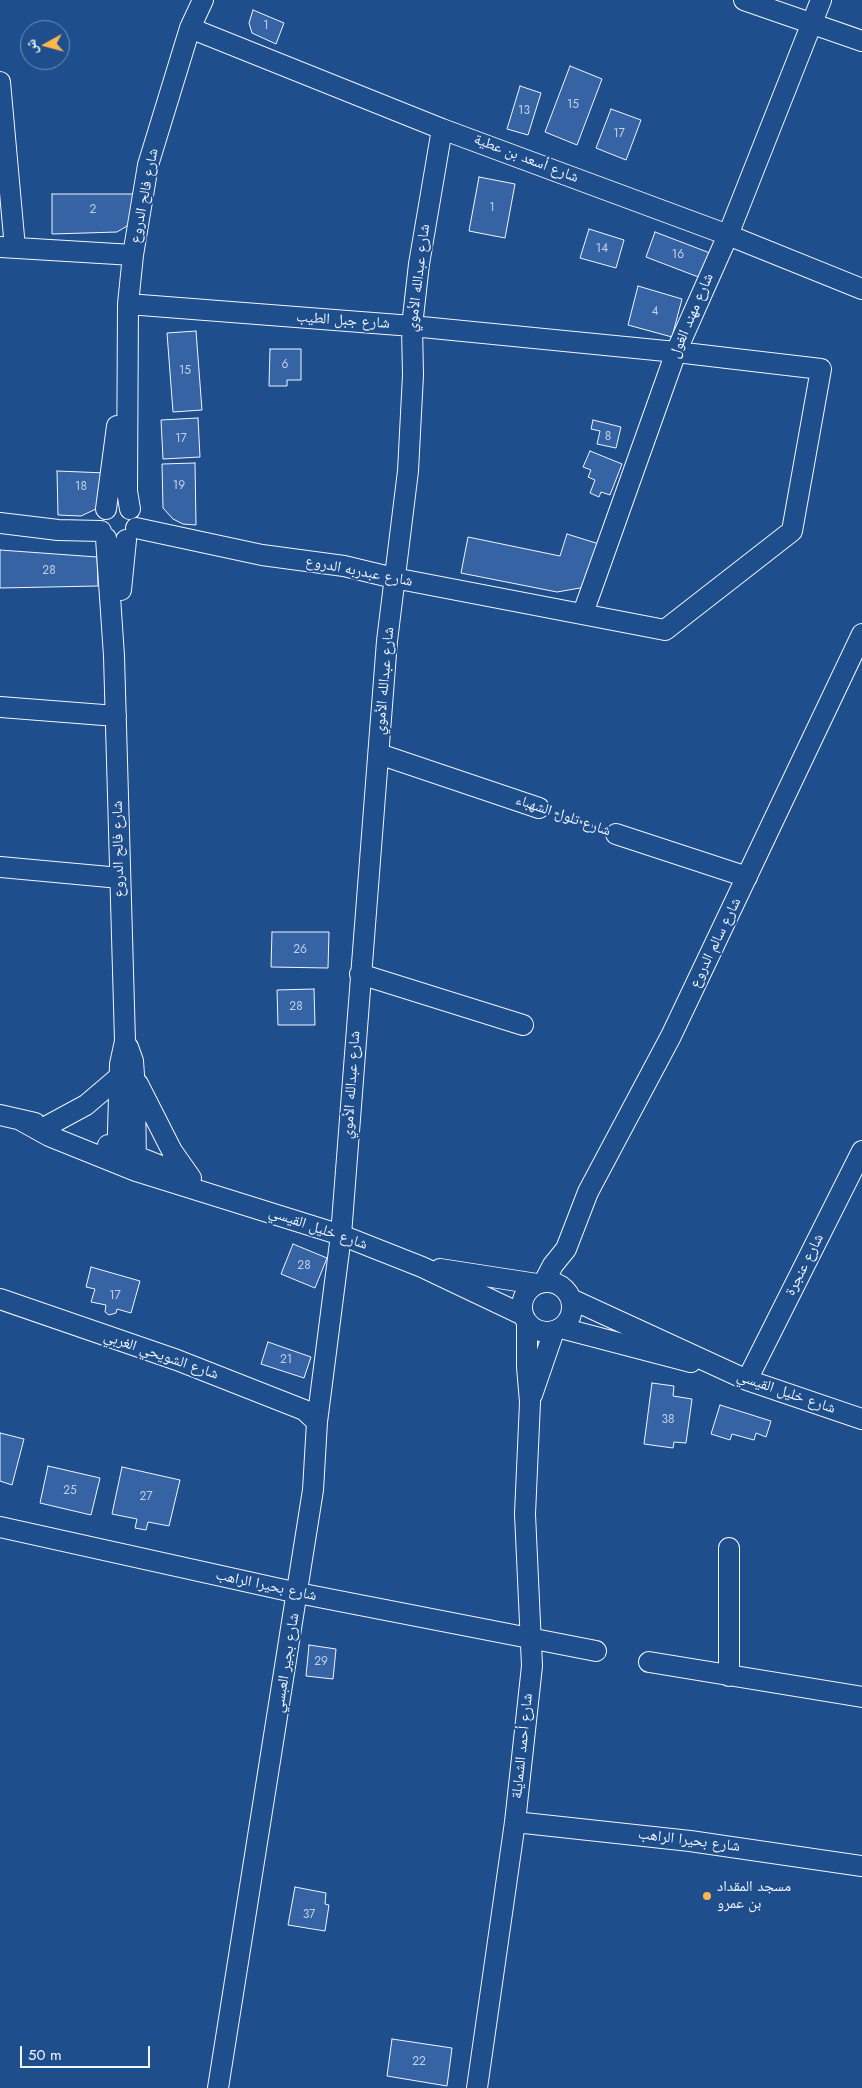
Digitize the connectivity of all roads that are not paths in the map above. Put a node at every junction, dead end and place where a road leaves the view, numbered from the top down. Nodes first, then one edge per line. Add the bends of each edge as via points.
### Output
1 (203, 0) edge
2 (744, 0) edge
3 (822, 0) edge
4 (812, 23) junction
5 (190, 28) junction
6 (862, 41) edge
7 (0, 82) edge
8 (442, 129) junction
9 (728, 235) junction
10 (8, 247) edge
11 (134, 255) junction
12 (862, 289) edge
13 (128, 304) junction
14 (412, 326) junction
15 (676, 352) junction
16 (0, 523) edge
17 (115, 525) junction
18 (394, 578) junction
19 (583, 613) junction
20 (862, 634) edge
21 (0, 706) edge
22 (116, 716) junction
23 (379, 754) junction
24 (539, 808) road end
25 (616, 834) road end
26 (0, 867) edge
27 (747, 877) junction
28 (120, 878) junction
29 (360, 974) junction
30 (523, 1025) dead end
31 (127, 1076) junction
32 (0, 1115) edge
33 (22, 1121) junction
34 (49, 1125) junction
35 (862, 1151) edge
36 (127, 1160) junction
37 (191, 1178) junction
38 (213, 1194) junction
39 (341, 1236) junction
40 (566, 1249) junction
41 (422, 1266) junction
42 (540, 1283) junction
43 (569, 1296) junction
44 (0, 1300) edge
45 (525, 1318) junction
46 (558, 1329) junction
47 (710, 1365) junction
48 (747, 1380) junction
49 (530, 1402) junction
50 (862, 1419) edge
51 (317, 1422) junction
52 (0, 1528) edge
53 (729, 1548) dead end
54 (298, 1593) junction
55 (532, 1640) junction
56 (596, 1651) dead end
57 (649, 1662) dead end
58 (729, 1676) junction
59 (862, 1697) edge
60 (515, 1822) junction
61 (862, 1866) edge
62 (218, 2088) edge
63 (481, 2088) edge

1 - 5 street, شارع فالح الدروع
2 - 4 street
3 - 4 street, شارع مهند الغول
4 - 6 street
4 - 9 street, شارع مهند الغول
5 - 8 street, شارع أسعد بن عطية
5 - 11 street, شارع فالح الدروع via 148,165
7 - 10 street
8 - 9 street, شارع أسعد بن عطية
8 - 14 street, شارع عبدالله الأموي
9 - 12 street, شارع أسعد بن عطية
9 - 15 street, شارع مهند الغول
10 - 11 street
11 - 13 street, شارع فالح الدروع
13 - 14 street, شارع جبل الطيب
13 - 17 street, شارع فالح الدروع via 128,370
14 - 15 street, شارع جبل الطيب
14 - 18 street, شارع عبدالله الأموي via 408,471
15 - 19 street, شارع مهند الغول
15 - 19 street, شارع جبل الطيب via 821,369 792,531 665,630
16 - 17 street, شارع عبدربه الدروع via 24,526
17 - 18 street, شارع عبدربه الدروع
17 - 22 street, شارع فالح الدروع
18 - 19 street, شارع عبدربه الدروع
18 - 23 street, شارع عبدالله الأموي
20 - 27 street, شارع سالم الدروع
21 - 22 street
22 - 28 street, شارع فالح الدروع
23 - 24 street, شارع تلول الشهباء
23 - 29 street, شارع عبدالله الأموي
25 - 27 street, شارع تلول الشهباء
26 - 28 street
27 - 40 street, شارع سالم الدروع via 671,1036 588,1192
28 - 31 street, شارع فالح الدروع
29 - 30 street
29 - 39 street, شارع عبدالله الأموي
31 - 34 street via 86,1105
31 - 36 street, شارع فالح الدروع
31 - 37 street
32 - 33 street, شارع خليل القيسي
33 - 34 street, شارع خليل القيسي
33 - 36 street, شارع خليل القيسي via 49,1136
34 - 36 street, شارع خليل القيسي
35 - 48 street, شارع عنجرة
36 - 37 street, شارع خليل القيسي
36 - 38 street, شارع خليل القيسي via 189,1189
37 - 38 street, شارع خليل القيسي
38 - 39 street, شارع خليل القيسي
39 - 41 street, شارع خليل القيسي
39 - 51 street, شارع بجير العبسي
40 - 42 street, شارع سالم الدروع
40 - 43 street, شارع سالم الدروع
41 - 42 street, شارع خليل القيسي
41 - 45 street, شارع خليل القيسي
42 - 43 street via 557,1284
42 - 45 street via 527,1292
43 - 46 street via 570,1317
43 - 47 street, شارع خليل القيسي via 689,1351
44 - 51 street, شارع الشويحي الغربي via 177,1360 304,1410
45 - 46 street via 539,1331
45 - 49 street, شارع أحمد الشمايلة
46 - 47 street, شارع خليل القيسي via 684,1362
46 - 49 street, شارع أحمد الشمايلة
47 - 48 street, شارع خليل القيسي
48 - 50 street, شارع خليل القيسي
49 - 55 street, شارع أحمد الشمايلة via 525,1514
51 - 54 street, شارع بجير العبسي via 313,1490
52 - 54 street, شارع بحيرا الراهب
53 - 58 street
54 - 55 street, شارع بحيرا الراهب
54 - 62 street, شارع بجير العبسي
55 - 56 street, شارع بحيرا الراهب
55 - 60 street, شارع أحمد الشمايلة
57 - 58 street
58 - 59 street
60 - 61 street, شارع بحيرا الراهب via 690,1841
60 - 63 street, شارع أحمد الشمايلة

